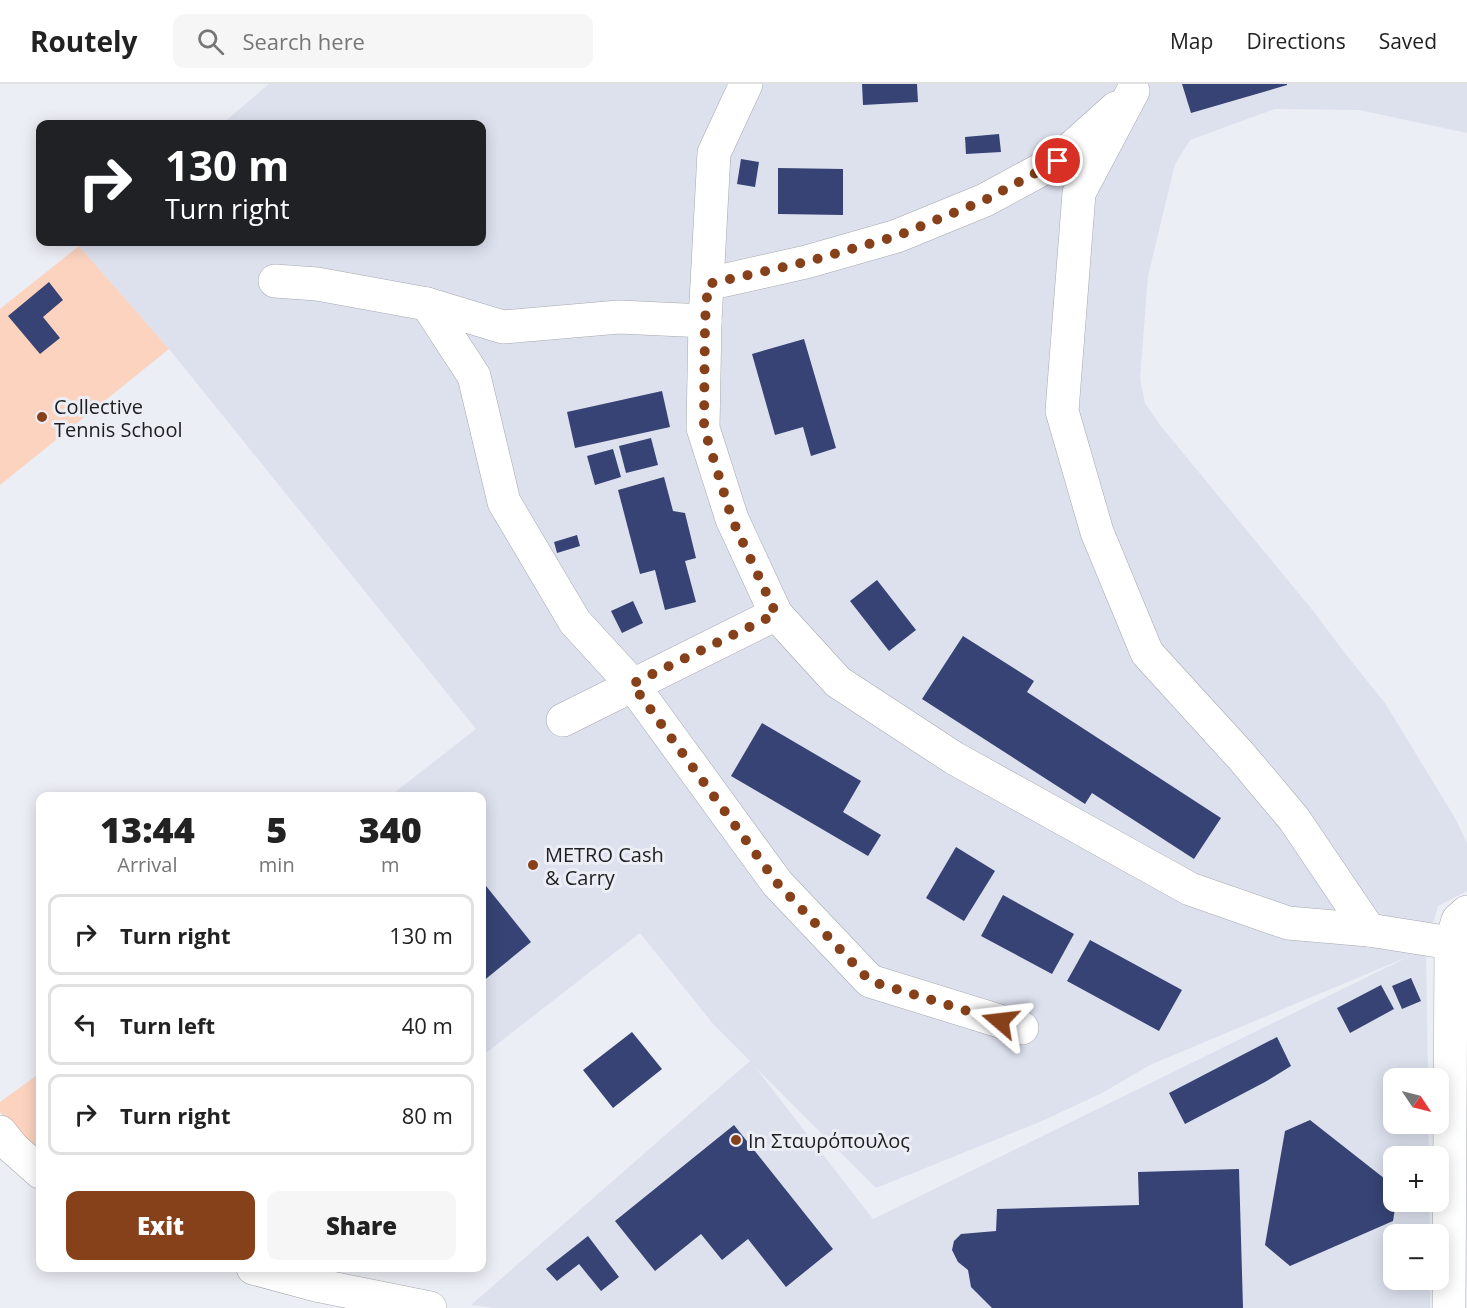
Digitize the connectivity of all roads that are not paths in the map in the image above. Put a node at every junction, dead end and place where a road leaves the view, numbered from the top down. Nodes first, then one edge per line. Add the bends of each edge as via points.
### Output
1 (746, 84) edge
2 (1139, 88) edge
3 (275, 280) dead end
4 (708, 284) junction
5 (427, 304) junction
6 (705, 321) junction
7 (776, 614) junction
8 (632, 684) junction
9 (563, 720) dead end
10 (1467, 912) edge
11 (1369, 930) junction
12 (1451, 943) junction
13 (1022, 1028) dead end
14 (0, 1132) edge
15 (36, 1168) edge
16 (262, 1272) edge
17 (318, 1297) edge
18 (430, 1308) edge
19 (1449, 1308) edge

1 - 4 street via 714,153
2 - 4 street via 1058,161 985,200 897,236
2 - 11 street via 1079,193 1062,411 1071,444 1096,532 1147,654 1294,819
3 - 5 street
4 - 6 street
5 - 6 street via 503,327 619,317
5 - 8 street via 474,376 504,502 575,622
6 - 7 street via 704,428 732,519
7 - 8 street
7 - 11 street via 848,689 954,758 1190,889 1288,924
8 - 9 street
8 - 13 street via 777,883 870,981
10 - 12 street via 1458,920
11 - 12 street
12 - 19 street
14 - 15 street
16 - 17 street
17 - 18 street

